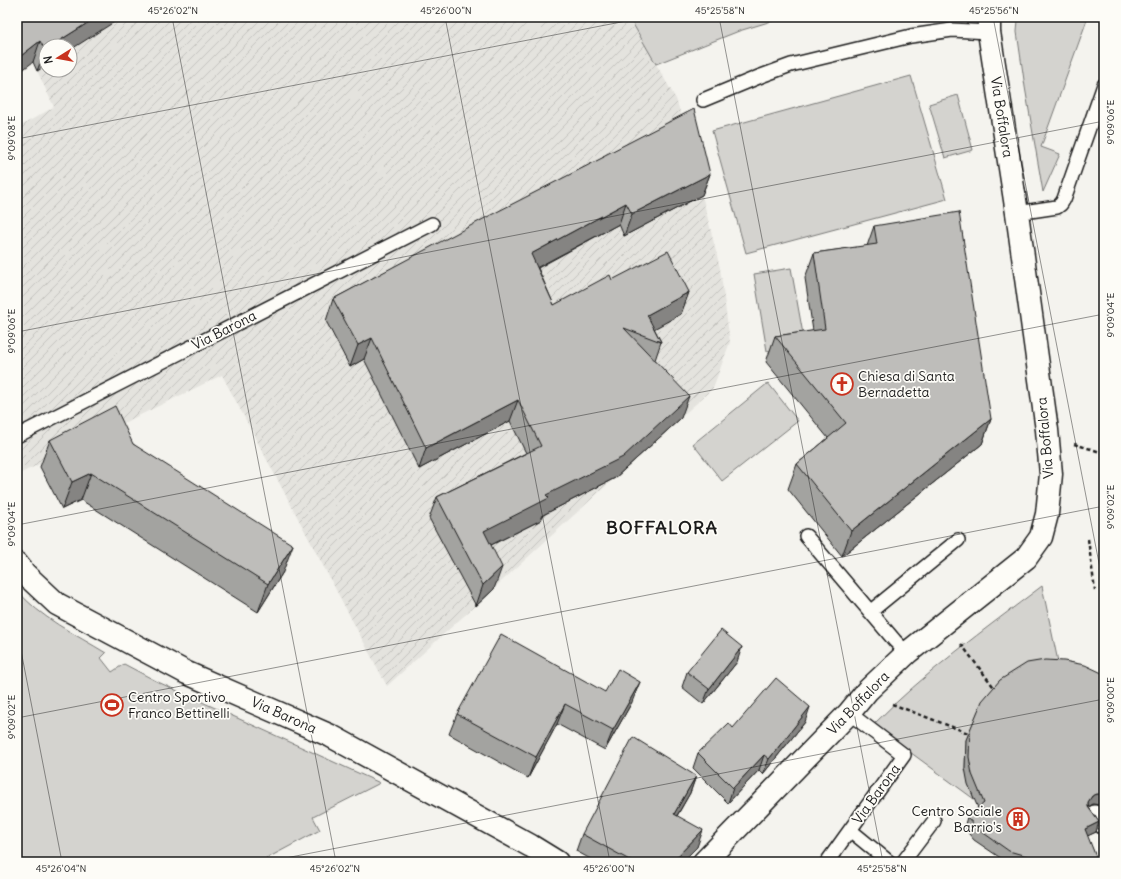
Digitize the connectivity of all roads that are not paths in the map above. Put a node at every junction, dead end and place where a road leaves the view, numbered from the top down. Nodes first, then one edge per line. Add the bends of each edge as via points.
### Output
1 (989, 24) edge
2 (1104, 85) edge
3 (703, 100) dead end
4 (1017, 212) junction
5 (432, 224) dead end
6 (17, 436) edge
7 (806, 536) dead end
8 (958, 540) dead end
9 (17, 564) edge
10 (870, 612) junction
11 (908, 652) junction
12 (849, 713) junction
13 (934, 821) dead end
14 (850, 830) junction
15 (556, 862) edge
16 (704, 862) edge
17 (827, 862) edge
18 (889, 862) edge
19 (903, 862) edge

1 - 3 lane via 911,36 791,65
1 - 4 street, Via Boffalora
2 - 4 lane via 1061,204
4 - 11 street, Via Boffalora via 1051,474 1045,522 1041,537 1026,558
5 - 6 lane, Via Barona
7 - 10 lane
8 - 10 lane
9 - 15 street, Via Barona via 56,604 187,673 331,736
10 - 11 lane
11 - 12 street, Via Boffalora via 867,691
12 - 14 lane, Via Barona via 904,755
12 - 16 street, Via Boffalora
13 - 19 lane
14 - 17 lane, Via Barona
14 - 18 lane, Via Barona

